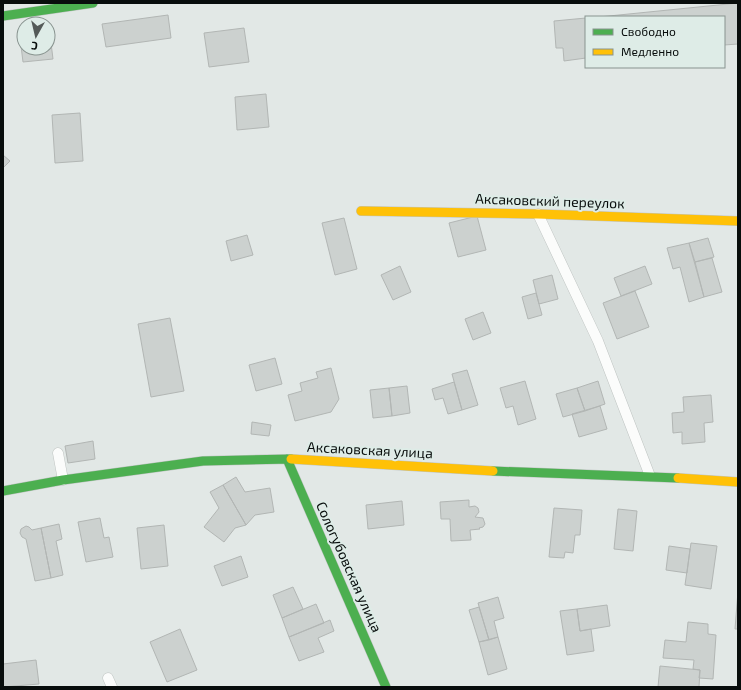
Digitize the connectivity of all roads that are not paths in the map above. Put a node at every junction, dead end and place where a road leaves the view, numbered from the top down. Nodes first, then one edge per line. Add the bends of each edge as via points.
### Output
1 (93, 3) edge
2 (3, 16) edge
3 (361, 211) dead end
4 (538, 214) junction
5 (738, 221) edge
6 (58, 453) dead end
7 (287, 459) junction
8 (650, 476) junction
9 (63, 480) junction
10 (738, 482) edge
11 (3, 491) edge
12 (386, 687) edge

1 - 2 street
3 - 4 street, Аксаковский переулок
4 - 5 street, Аксаковский переулок
4 - 8 lane via 598,341
6 - 9 lane
7 - 8 street, Аксаковская улица via 507,472
7 - 9 street, Аксаковская улица via 203,461
7 - 12 street, Сологубовская улица
8 - 10 street, Аксаковская улица
9 - 11 street, Аксаковская улица

